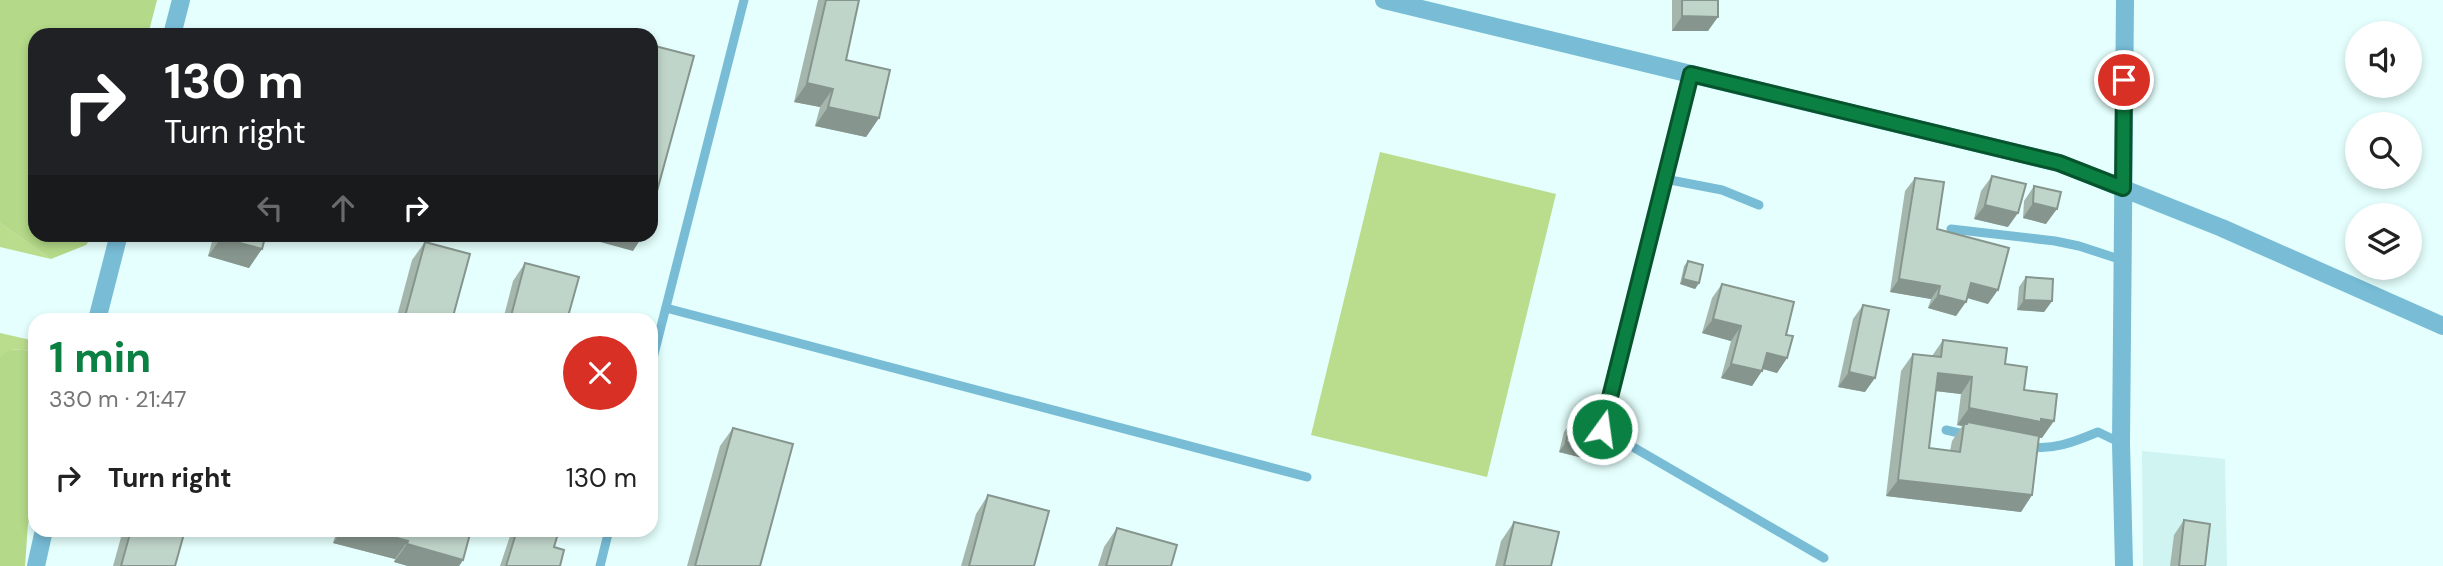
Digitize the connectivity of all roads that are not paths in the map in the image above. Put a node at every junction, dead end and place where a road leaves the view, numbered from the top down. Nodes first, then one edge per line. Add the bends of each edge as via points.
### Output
1 (181, 0) edge
2 (744, 0) edge
3 (1384, 0) edge
4 (2125, 0) edge
5 (174, 28) edge
6 (1691, 74) junction
7 (1665, 179) junction
8 (2123, 188) junction
9 (1759, 205) dead end
10 (1951, 229) dead end
11 (117, 242) edge
12 (2122, 260) junction
13 (666, 308) junction
14 (99, 313) edge
15 (2443, 327) edge
16 (658, 339) edge
17 (1946, 430) dead end
18 (1974, 436) edge
19 (2121, 443) junction
20 (2015, 444) edge
21 (1307, 477) dead end
22 (42, 537) edge
23 (607, 537) edge
24 (1824, 558) dead end
25 (36, 566) edge
26 (600, 566) edge
27 (2123, 566) edge

1 - 5 street
2 - 13 lane
3 - 6 street
4 - 8 street
6 - 7 lane
6 - 8 street via 2059,163
7 - 9 lane via 1723,190
7 - 24 lane via 1602,429
8 - 12 street
8 - 15 street
10 - 12 lane via 2055,241
11 - 14 street
12 - 19 street
13 - 16 lane
13 - 21 lane
17 - 18 lane
19 - 20 lane via 2098,432 2042,449
19 - 27 street
22 - 25 street
23 - 26 lane

